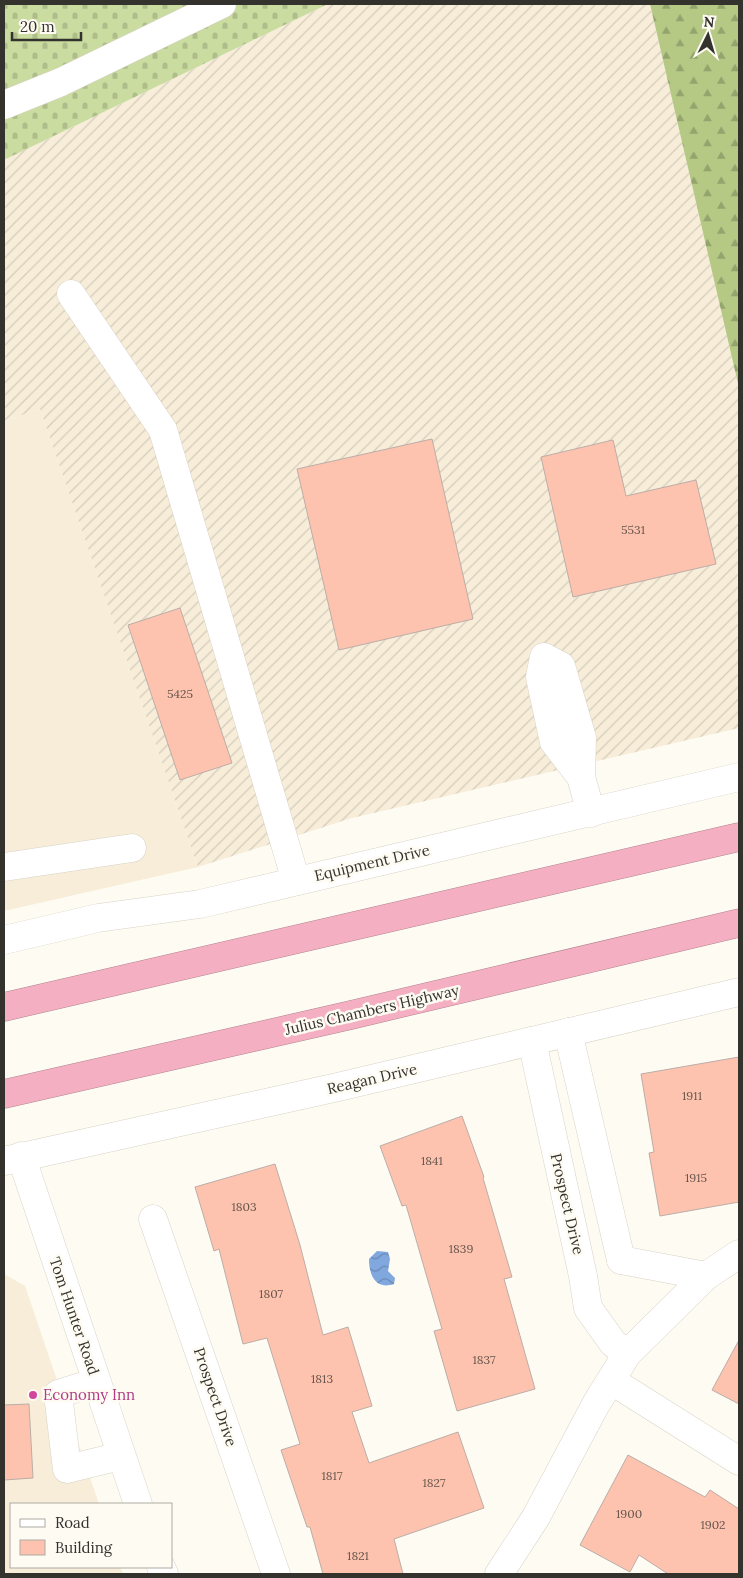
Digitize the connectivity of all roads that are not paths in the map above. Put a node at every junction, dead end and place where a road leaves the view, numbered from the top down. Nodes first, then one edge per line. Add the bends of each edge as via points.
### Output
1 (222, 4) edge
2 (4, 105) edge
3 (71, 294) dead end
4 (581, 776) dead end
5 (739, 777) edge
6 (591, 813) junction
7 (739, 838) edge
8 (132, 848) dead end
9 (4, 867) edge
10 (296, 881) junction
11 (739, 923) edge
12 (4, 940) edge
13 (739, 992) edge
14 (4, 1007) edge
15 (568, 1032) junction
16 (532, 1041) junction
17 (4, 1094) edge
18 (584, 1098) junction
19 (546, 1107) junction
20 (12, 1158) edge
21 (153, 1219) dead end
22 (739, 1254) edge
23 (621, 1260) junction
24 (583, 1276) junction
25 (706, 1276) junction
26 (627, 1354) junction
27 (612, 1381) junction
28 (96, 1382) junction
29 (120, 1456) junction
30 (739, 1460) edge
31 (138, 1503) edge
32 (276, 1574) edge
33 (499, 1574) edge

1 - 2 street via 61,82
3 - 10 street via 163,430
4 - 6 street
5 - 6 street, Equipment Drive
6 - 10 street, Equipment Drive
7 - 14 highway
8 - 9 street
10 - 12 street, Equipment Drive via 200,904 98,918
11 - 17 highway, Julius Chambers Highway
13 - 15 street, Reagan Drive
15 - 16 street, Reagan Drive
15 - 18 street
16 - 19 street, Prospect Drive
16 - 20 street, Reagan Drive
18 - 19 street
18 - 23 street
19 - 24 street, Prospect Drive
20 - 28 street, Tom Hunter Road
21 - 32 street, Prospect Drive
22 - 25 street
23 - 24 street
23 - 25 street
24 - 26 street, Prospect Drive via 588,1308 613,1342
25 - 26 street
26 - 27 street
27 - 30 street
27 - 33 street via 596,1404 536,1517
28 - 29 street, Tom Hunter Road
28 - 29 street via 58,1394 67,1469
29 - 31 street, Tom Hunter Road

